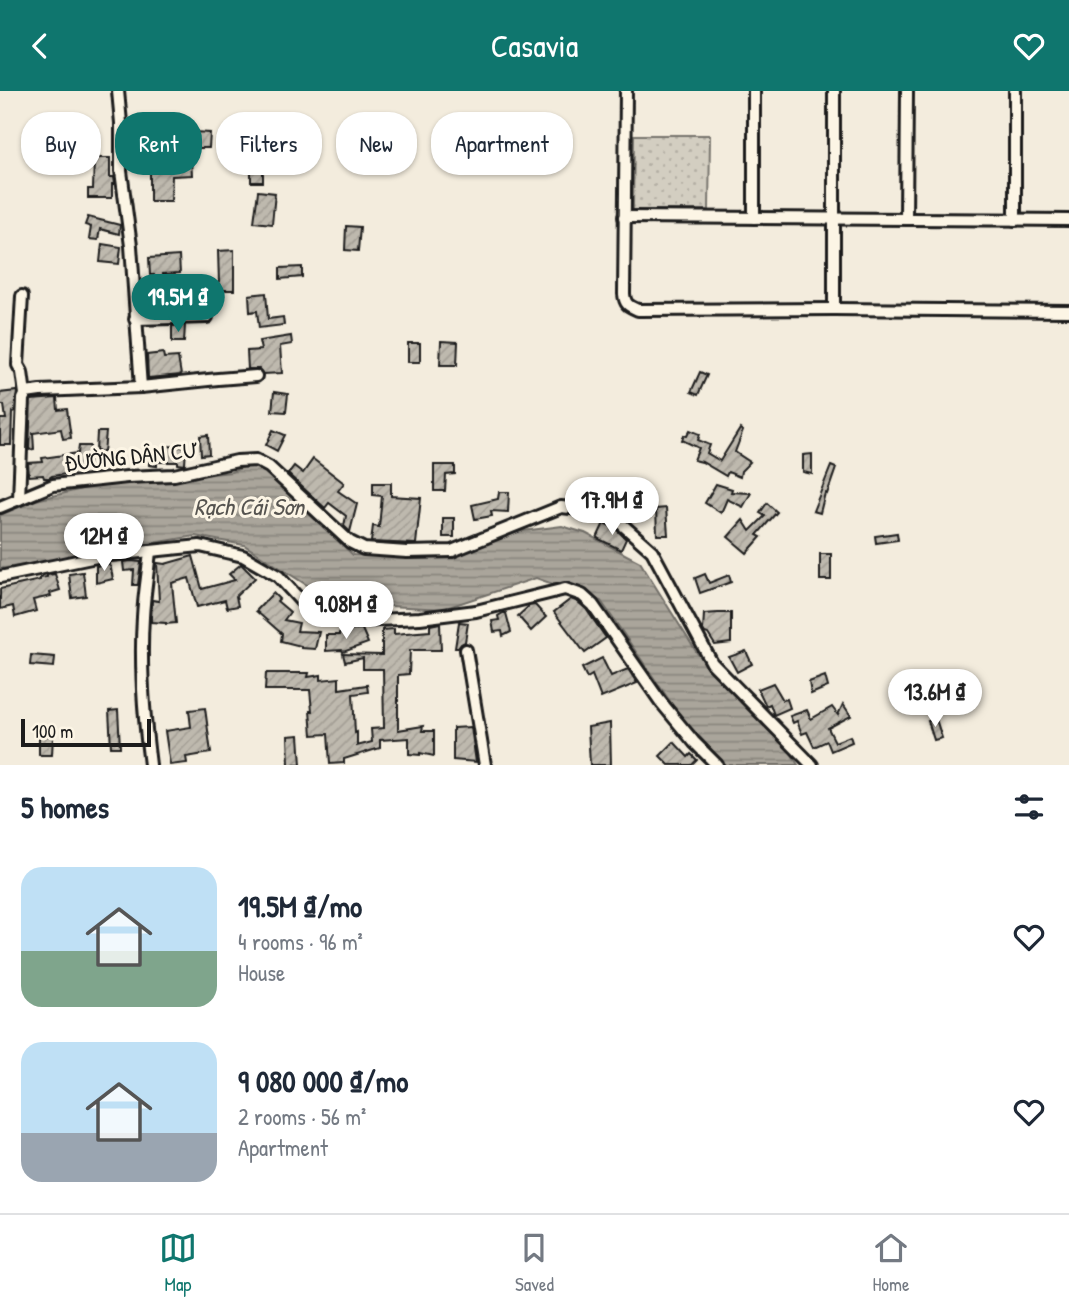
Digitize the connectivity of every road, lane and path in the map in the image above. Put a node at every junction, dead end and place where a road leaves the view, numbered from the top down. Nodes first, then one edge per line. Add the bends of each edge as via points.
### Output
1 (118, 91) edge
2 (626, 91) edge
3 (754, 91) edge
4 (834, 91) edge
5 (907, 91) edge
6 (1015, 91) edge
7 (624, 217) junction
8 (754, 218) junction
9 (834, 219) junction
10 (906, 219) junction
11 (1015, 220) junction
12 (1069, 220) edge
13 (22, 296) dead end
14 (834, 309) junction
15 (1069, 311) edge
16 (208, 317) dead end
17 (135, 319) junction
18 (256, 376) dead end
19 (141, 387) junction
20 (25, 394) junction
21 (19, 499) junction
22 (0, 507) edge
23 (150, 551) junction
24 (0, 577) edge
25 (466, 650) dead end
26 (150, 765) edge
27 (485, 765) edge
28 (717, 765) edge
29 (812, 765) edge

1 - 17 street
2 - 7 street
3 - 8 street
4 - 9 street
5 - 10 street
6 - 11 street
7 - 8 street
7 - 14 street via 627,306 638,310
8 - 9 street
9 - 10 street
9 - 14 street
10 - 11 street
11 - 12 street
13 - 20 street via 18,365
14 - 15 street
16 - 17 street
17 - 19 street
18 - 19 street
19 - 20 street
20 - 21 street
21 - 22 street, ĐƯỜNG DÂN CƯ
21 - 29 street, ĐƯỜNG DÂN CƯ via 53,485 174,475 257,460 350,542 364,549 407,552 452,551 561,507 608,512 652,551 712,663
23 - 24 street
23 - 26 street via 142,636
23 - 28 street via 200,546 243,556 278,576 300,601 324,614 356,621 476,611 548,592 573,591 593,605 660,701
25 - 27 street

